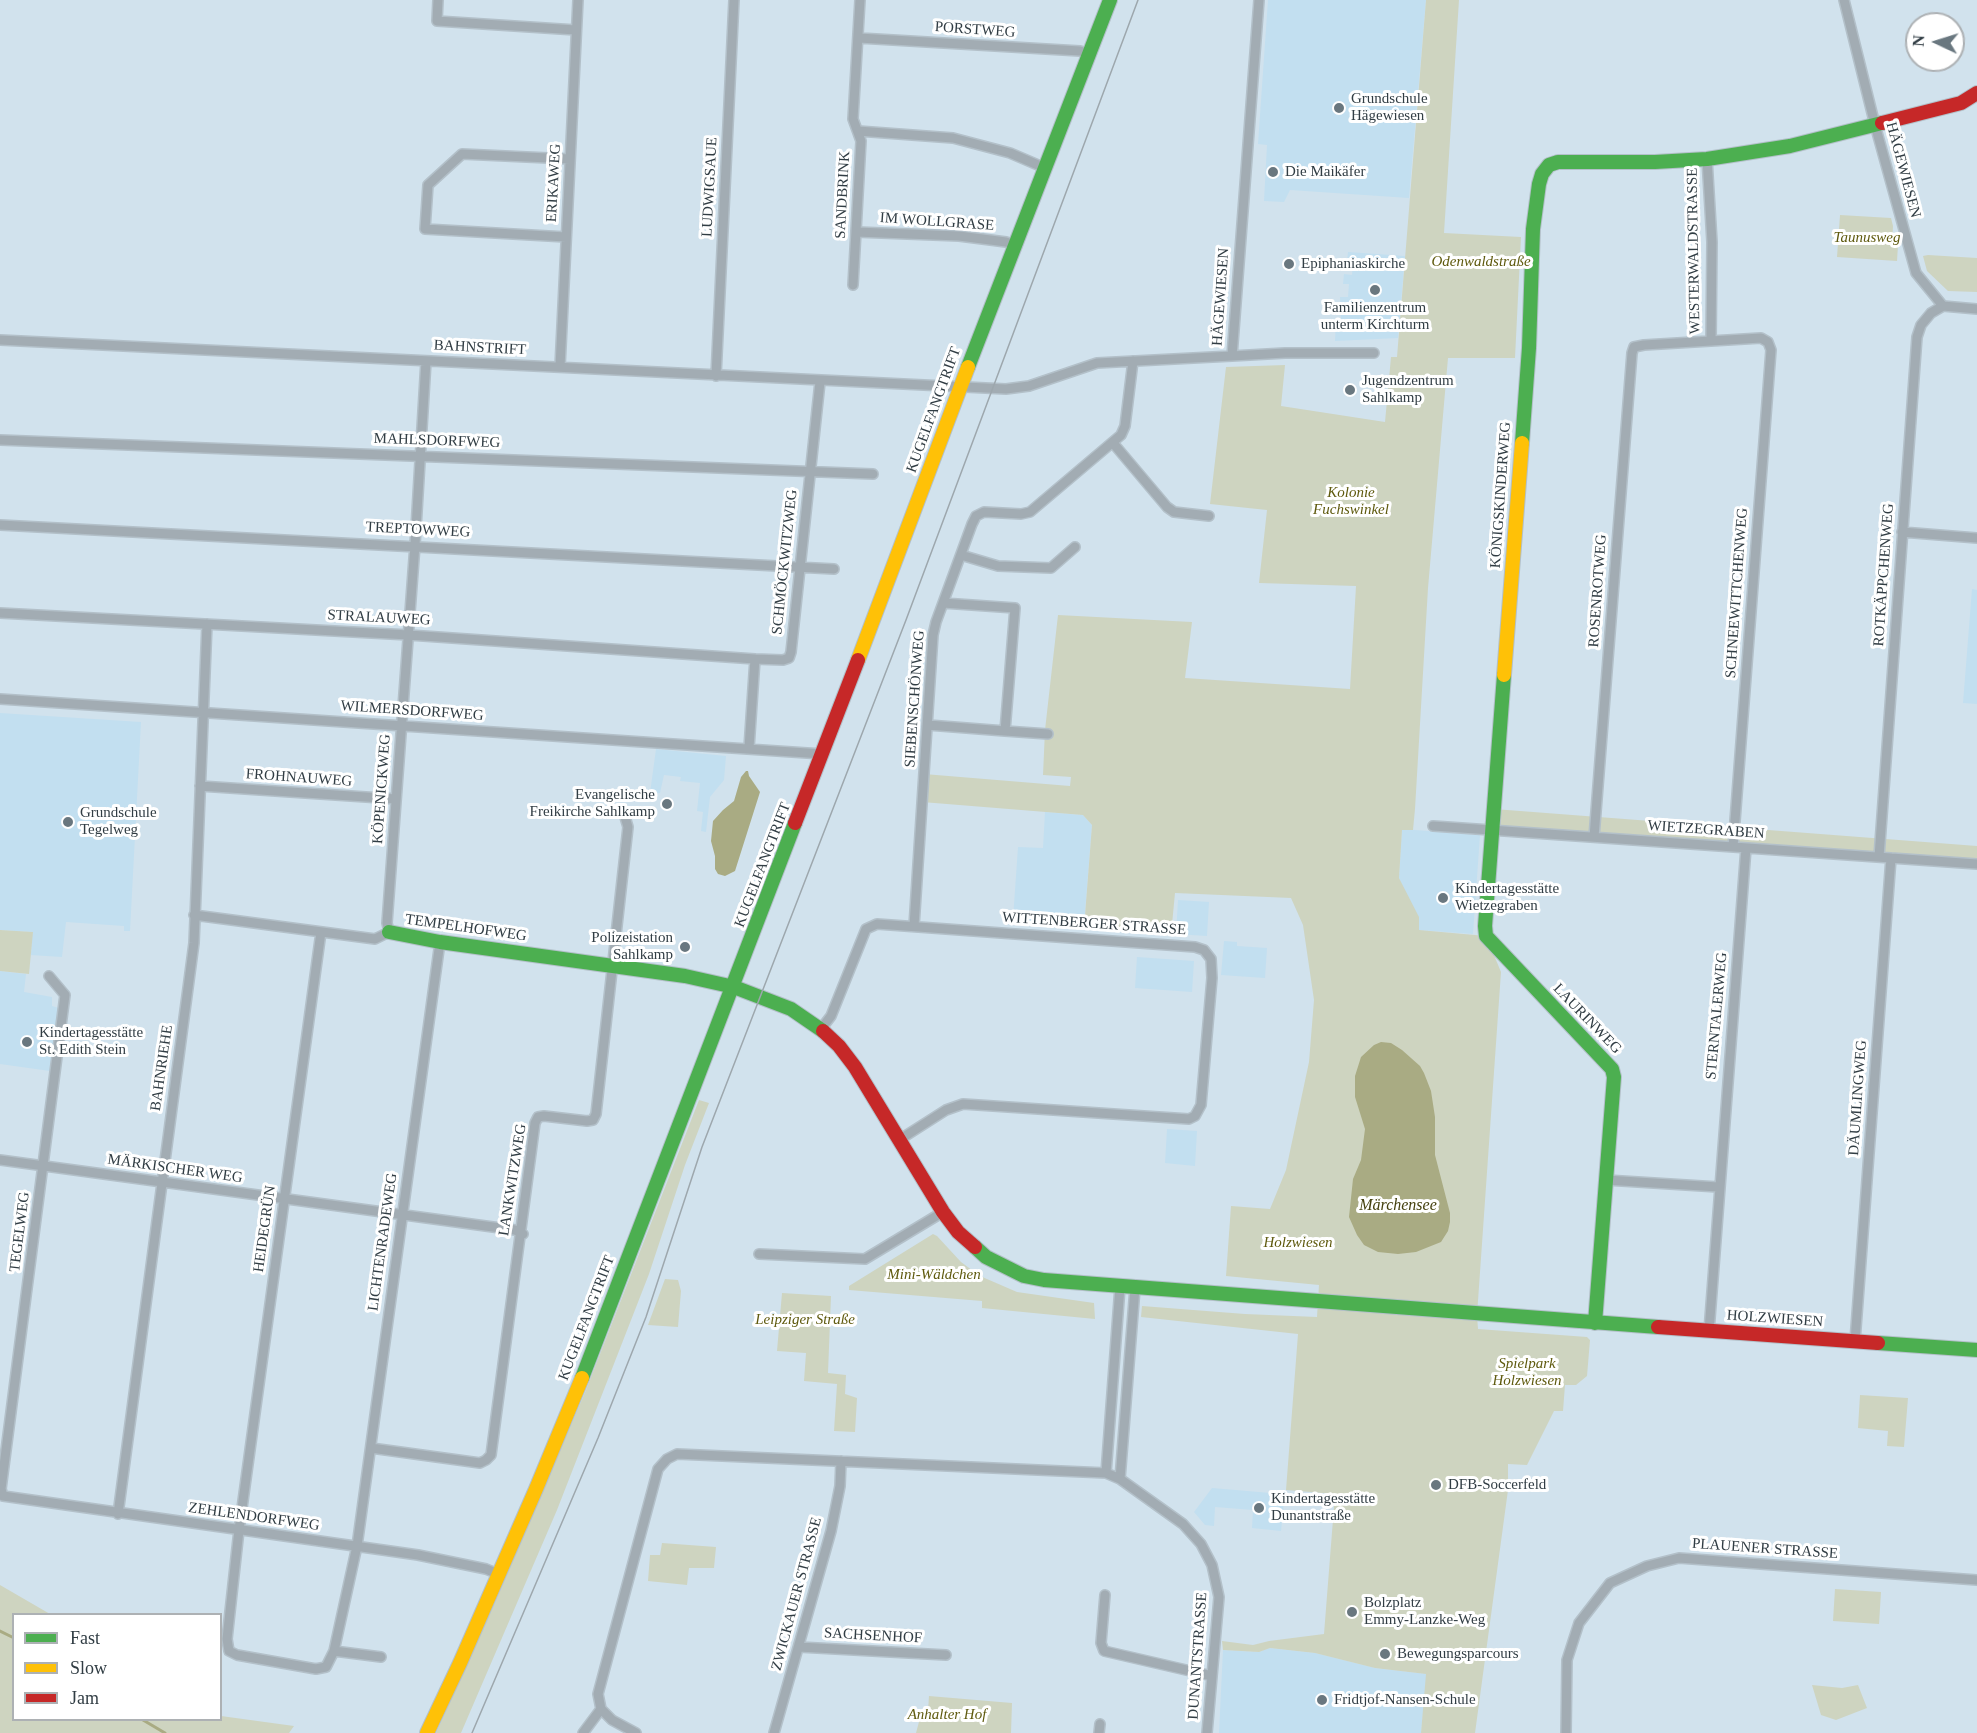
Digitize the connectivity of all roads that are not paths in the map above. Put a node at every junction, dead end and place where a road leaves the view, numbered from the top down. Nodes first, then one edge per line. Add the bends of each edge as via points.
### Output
1 (438, 0) edge
2 (578, 0) edge
3 (734, 0) edge
4 (860, 0) edge
5 (1110, 0) edge
6 (1259, 0) edge
7 (1844, 0) edge
8 (576, 30) junction
9 (859, 38) junction
10 (1090, 54) junction
11 (1977, 93) edge
12 (1875, 125) junction
13 (858, 130) junction
14 (570, 159) junction
15 (1707, 159) junction
16 (1046, 168) junction
17 (856, 231) junction
18 (566, 237) junction
19 (1015, 245) junction
20 (853, 285) dead end
21 (1943, 306) junction
22 (1977, 309) edge
23 (0, 340) edge
24 (1711, 341) junction
25 (1374, 353) dead end
26 (1232, 357) junction
27 (426, 361) junction
28 (1133, 361) junction
29 (560, 367) junction
30 (716, 376) junction
31 (820, 382) junction
32 (960, 387) junction
33 (0, 440) edge
34 (1113, 443) junction
35 (421, 456) junction
36 (810, 472) junction
37 (873, 474) dead end
38 (1209, 516) dead end
39 (0, 525) edge
40 (1902, 532) junction
41 (1977, 538) edge
42 (415, 545) junction
43 (1075, 547) dead end
44 (961, 555) junction
45 (800, 567) junction
46 (834, 568) dead end
47 (943, 603) junction
48 (0, 613) edge
49 (207, 624) junction
50 (409, 634) junction
51 (755, 659) junction
52 (0, 699) edge
53 (203, 712) junction
54 (928, 724) junction
55 (401, 726) junction
56 (1005, 731) junction
57 (1048, 734) dead end
58 (749, 748) junction
59 (822, 754) junction
60 (200, 786) junction
61 (396, 799) junction
62 (623, 810) dead end
63 (1433, 826) dead end
64 (1492, 830) junction
65 (1594, 837) junction
66 (1733, 847) junction
67 (1746, 848) junction
68 (1879, 857) junction
69 (1891, 858) junction
70 (1977, 864) edge
71 (194, 915) junction
72 (914, 926) junction
73 (321, 932) junction
74 (389, 932) junction
75 (440, 942) junction
76 (614, 966) junction
77 (49, 976) dead end
78 (734, 987) junction
79 (821, 1029) junction
80 (899, 1140) junction
81 (0, 1160) edge
82 (44, 1166) junction
83 (1606, 1180) junction
84 (161, 1182) junction
85 (1718, 1187) junction
86 (284, 1199) junction
87 (943, 1212) junction
88 (402, 1215) junction
89 (522, 1233) junction
90 (759, 1254) dead end
91 (1120, 1287) junction
92 (1135, 1288) junction
93 (1595, 1323) junction
94 (1709, 1331) junction
95 (1855, 1341) junction
96 (1977, 1350) edge
97 (371, 1449) junction
98 (841, 1461) junction
99 (1106, 1473) junction
100 (1120, 1479) junction
101 (3, 1496) joint
102 (118, 1514) junction
103 (239, 1530) junction
104 (357, 1546) junction
105 (498, 1574) junction
106 (1977, 1580) edge
107 (1105, 1595) dead end
108 (799, 1647) junction
109 (334, 1651) junction
110 (946, 1655) dead end
111 (381, 1657) dead end
112 (1212, 1676) junction
113 (601, 1709) junction
114 (427, 1733) edge
115 (583, 1733) edge
116 (636, 1733) edge
117 (774, 1733) edge
118 (1207, 1733) edge
119 (1566, 1733) edge

1 - 8 street via 437,21
2 - 8 street, ERIKAWEG
3 - 30 street, LUDWIGSAUE
4 - 9 street, SANDBRINK
5 - 10 street, KUGELFANGTRIFT
6 - 26 street, HÄGEWIESEN
7 - 12 street, HÄGEWIESEN
8 - 14 street, ERIKAWEG
9 - 10 street, PORSTWEG
9 - 13 street, SANDBRINK via 853,118
10 - 16 street, KUGELFANGTRIFT
11 - 12 street via 1961,103
12 - 15 street via 1807,143
12 - 21 street, HÄGEWIESEN via 1916,273
13 - 16 street via 953,138 1010,153
13 - 17 street, SANDBRINK via 861,141
14 - 18 street, ERIKAWEG
14 - 18 street via 462,154 428,185 425,229
15 - 24 street, WESTERWALDSTRASSE via 1712,243
15 - 64 street, KÖNIGSKINDERWEG via 1567,161 1549,165 1542,174 1533,229 1529,348
16 - 19 street, KUGELFANGTRIFT
17 - 19 street, IM WOLLGRASE via 959,236
17 - 20 street, SANDBRINK
18 - 29 street, ERIKAWEG
19 - 32 street, KUGELFANGTRIFT
21 - 22 street
21 - 40 street, ROTKÄPPCHENWEG via 1921,325 1917,337
23 - 27 street, BAHNSTRIFT
24 - 65 street, ROSENROTWEG via 1634,347
24 - 66 street, SCHNEEWITTCHENWEG via 1761,338 1771,350
25 - 26 street
26 - 28 street, HÄGEWIESEN
27 - 29 street, BAHNSTRIFT
27 - 35 street, KÖPENICKWEG
28 - 32 street, HÄGEWIESEN via 1097,363 1017,388
28 - 34 street, SIEBENSCHÖNWEG via 1125,426
29 - 30 street, BAHNSTRIFT
30 - 31 street, BAHNSTRIFT
31 - 32 street, BAHNSTRIFT
31 - 36 street, SCHMÖCKWITZWEG
32 - 59 street, KUGELFANGTRIFT
33 - 35 street, MAHLSDORFWEG
34 - 38 street via 1167,507 1174,512
34 - 44 street, SIEBENSCHÖNWEG via 1030,512 984,512 976,516
35 - 36 street, MAHLSDORFWEG
35 - 42 street, KÖPENICKWEG
36 - 37 street, MAHLSDORFWEG
36 - 45 street, SCHMÖCKWITZWEG
39 - 42 street, TREPTOWWEG
40 - 41 street
40 - 68 street, ROTKÄPPCHENWEG
42 - 45 street, TREPTOWWEG
42 - 50 street, KÖPENICKWEG
43 - 44 street via 1051,568 998,566
44 - 47 street, SIEBENSCHÖNWEG
45 - 46 street, TREPTOWWEG
45 - 51 street, SCHMÖCKWITZWEG via 789,658
47 - 54 street, SIEBENSCHÖNWEG via 933,635
47 - 56 street via 1015,608
48 - 49 street, STRALAUWEG
49 - 50 street, STRALAUWEG
49 - 53 street, BAHNRIEHE
50 - 51 street, STRALAUWEG
50 - 55 street, KÖPENICKWEG
51 - 58 street
52 - 53 street, WILMERSDORFWEG
53 - 55 street, WILMERSDORFWEG
53 - 60 street, BAHNRIEHE
54 - 56 street
54 - 72 street, SIEBENSCHÖNWEG
55 - 58 street, WILMERSDORFWEG
55 - 61 street, KÖPENICKWEG
56 - 57 street
58 - 59 street, WILMERSDORFWEG
59 - 78 street, KUGELFANGTRIFT
60 - 61 street, FROHNAUWEG
60 - 71 street, BAHNRIEHE
61 - 74 street, KÖPENICKWEG
62 - 76 street, LANKWITZWEG via 628,827
63 - 64 street, WIETZEGRABEN
64 - 65 street, WIETZEGRABEN
64 - 83 street, LAURINWEG via 1486,936 1612,1069
65 - 66 street, WIETZEGRABEN
66 - 67 street, WIETZEGRABEN
67 - 68 street, WIETZEGRABEN
67 - 85 street, STERNTALERWEG
68 - 69 street, WIETZEGRABEN
69 - 70 street, WIETZEGRABEN
69 - 95 street, DÄUMLINGWEG
71 - 73 street, TEMPELHOFWEG
71 - 84 street, BAHNRIEHE via 194,943
72 - 79 street, WITTENBERGER STRASSE via 877,924 866,929 831,1016
72 - 80 street, WITTENBERGER STRASSE via 1195,947 1211,959 1212,978 1201,1105 1189,1119 963,1104 946,1110
73 - 74 street, TEMPELHOFWEG via 375,939
73 - 86 street, HEIDEGRÜN
74 - 75 street, TEMPELHOFWEG
75 - 76 street, TEMPELHOFWEG
75 - 88 street, LICHTENRADEWEG
76 - 78 street, TEMPELHOFWEG
76 - 89 street, LANKWITZWEG via 596,1114 587,1121 538,1118
77 - 82 street, TEGELWEG via 65,995
78 - 79 street, HOLZWIESEN via 788,1007
78 - 105 street, KUGELFANGTRIFT via 594,1348
79 - 80 street, HOLZWIESEN via 855,1067
80 - 87 street, HOLZWIESEN
81 - 82 street, MÄRKISCHER WEG
82 - 84 street, MÄRKISCHER WEG
82 - 101 street, TEGELWEG
83 - 85 street
83 - 93 street, LAURINWEG
84 - 86 street, MÄRKISCHER WEG
84 - 102 street, BAHNRIEHE
85 - 94 street, STERNTALERWEG
86 - 88 street, MÄRKISCHER WEG
86 - 103 street, HEIDEGRÜN
87 - 90 street via 865,1259
87 - 91 street, HOLZWIESEN via 970,1244 1008,1269 1044,1280
88 - 89 street, MÄRKISCHER WEG
88 - 97 street, LICHTENRADEWEG
89 - 97 street, LANKWITZWEG via 491,1455 480,1463
91 - 92 street, HOLZWIESEN
91 - 99 street
92 - 93 street, HOLZWIESEN
92 - 100 street
93 - 94 street, HOLZWIESEN
94 - 95 street, HOLZWIESEN
95 - 96 street, HOLZWIESEN
97 - 104 street, LICHTENRADEWEG
98 - 99 street
98 - 108 street, ZWICKAUER STRASSE via 831,1531
98 - 113 street via 677,1454 667,1459 658,1469 598,1694
99 - 100 street, DUNANTSTRASSE
100 - 112 street, DUNANTSTRASSE via 1183,1524 1209,1556 1219,1597
101 - 102 street, ZEHLENDORFWEG
102 - 103 street, ZEHLENDORFWEG
103 - 104 street, ZEHLENDORFWEG
103 - 109 street, HEIDEGRÜN via 229,1651 316,1669 326,1667
104 - 105 street, ZEHLENDORFWEG via 418,1555
104 - 109 street, LICHTENRADEWEG
105 - 114 street, KUGELFANGTRIFT
106 - 119 street, PLAUENER STRASSE via 1679,1558 1647,1566 1610,1583 1579,1623 1567,1660
107 - 112 street via 1101,1643 1104,1651
108 - 110 street, SACHSENHOF
108 - 117 street, ZWICKAUER STRASSE
109 - 111 street
112 - 118 street, DUNANTSTRASSE
113 - 115 street
113 - 116 street

